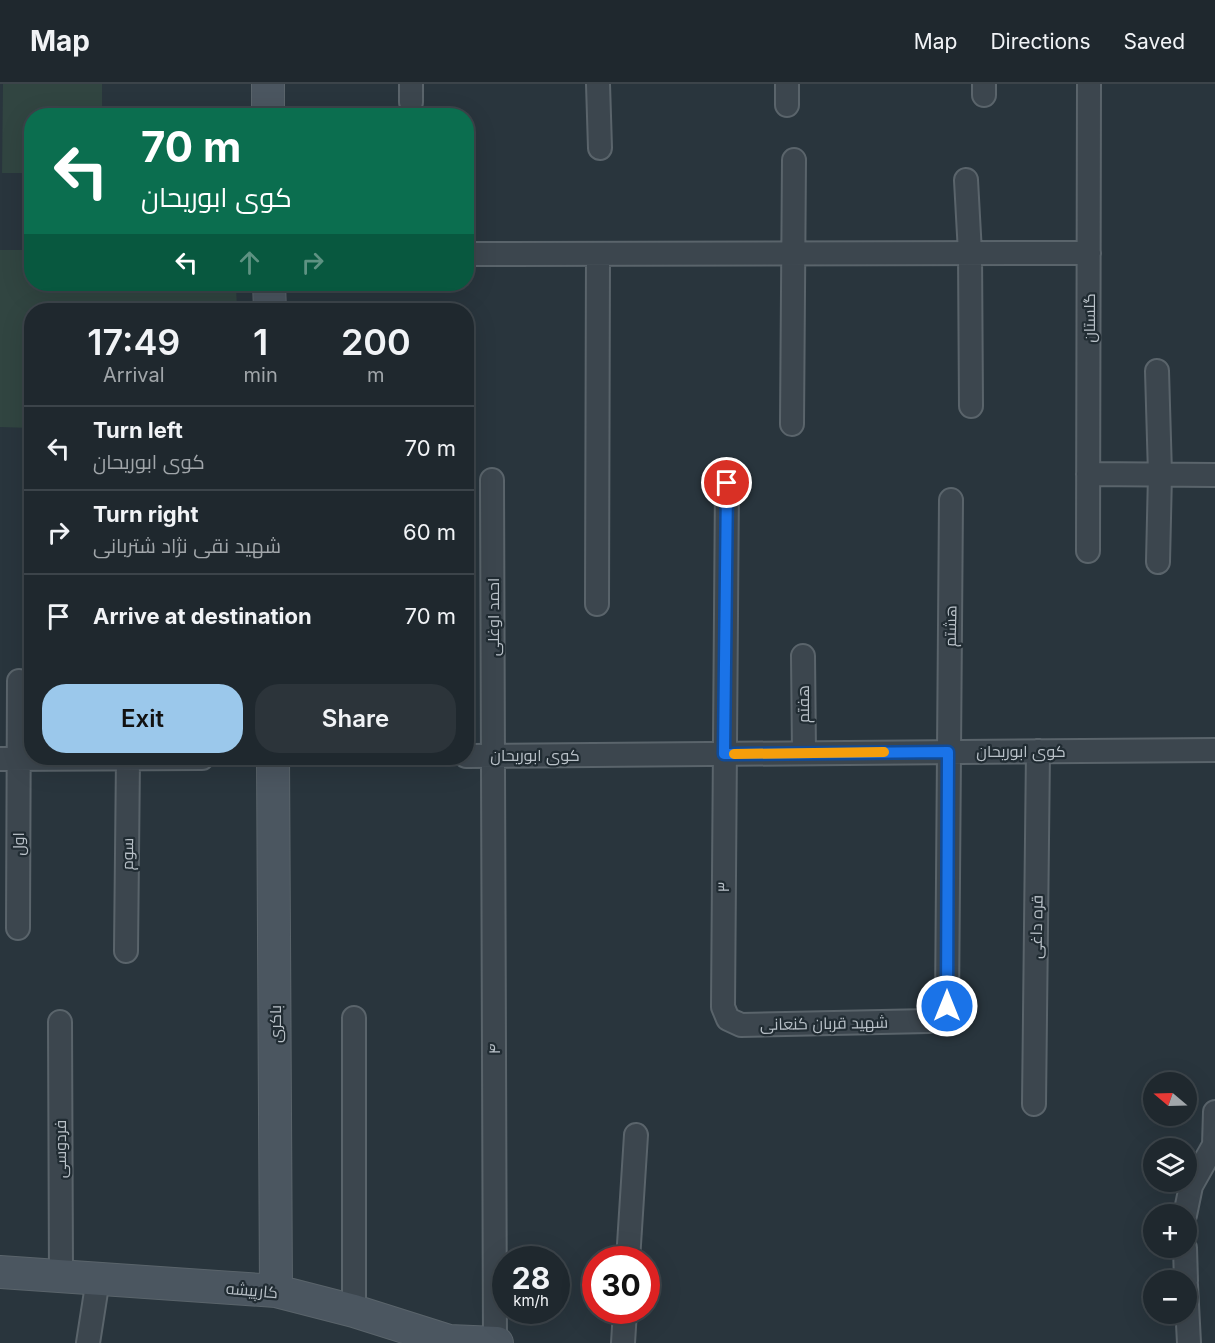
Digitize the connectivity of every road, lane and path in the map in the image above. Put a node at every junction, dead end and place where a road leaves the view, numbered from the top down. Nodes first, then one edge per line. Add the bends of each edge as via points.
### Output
1 (268, 84) edge
2 (598, 84) edge
3 (1089, 84) edge
4 (268, 108) edge
5 (600, 148) dead end
6 (794, 160) dead end
7 (966, 180) dead end
8 (970, 253) junction
9 (1089, 253) junction
10 (474, 254) edge
11 (598, 254) junction
12 (794, 254) junction
13 (1156, 371) dead end
14 (971, 406) dead end
15 (792, 424) dead end
16 (1088, 474) junction
17 (1160, 474) junction
18 (1215, 475) edge
19 (492, 480) dead end
20 (727, 483) dead end
21 (951, 500) dead end
22 (1088, 551) dead end
23 (1158, 562) dead end
24 (597, 604) dead end
25 (803, 656) dead end
26 (19, 681) dead end
27 (1215, 750) edge
28 (1038, 751) junction
29 (948, 752) junction
30 (804, 753) junction
31 (724, 754) junction
32 (493, 755) junction
33 (474, 756) edge
34 (9, 759) edge
35 (24, 759) edge
36 (128, 765) edge
37 (273, 765) edge
38 (18, 928) dead end
39 (126, 951) dead end
40 (354, 1018) dead end
41 (728, 1019) joint
42 (60, 1022) dead end
43 (1034, 1104) dead end
44 (1215, 1112) edge
45 (636, 1136) dead end
46 (1187, 1204) edge
47 (629, 1246) edge
48 (0, 1272) edge
49 (61, 1276) junction
50 (98, 1279) junction
51 (276, 1291) junction
52 (354, 1311) junction
53 (624, 1324) edge
54 (1188, 1324) edge
55 (449, 1342) edge
56 (88, 1343) edge
57 (496, 1343) edge
58 (623, 1343) edge
59 (1189, 1343) edge

1 - 4 street
2 - 5 street
3 - 9 street, گلستان
6 - 12 street
7 - 8 street
8 - 9 street
8 - 12 street
8 - 14 street
9 - 16 street, گلستان
10 - 11 street
11 - 12 street
11 - 24 street
12 - 15 street
13 - 17 street
16 - 17 street
16 - 22 street, گلستان
17 - 18 street
17 - 23 street
19 - 32 street, احمد اوغلی
20 - 31 street, ۳
21 - 29 street, هشتم
25 - 30 street, هفتم
26 - 34 street, اول
27 - 28 street, کوی ابوریحان
28 - 29 street, کوی ابوریحان
28 - 43 street, قره داغی
29 - 30 street, کوی ابوریحان
29 - 41 street, شهید قربان کنعانی via 947,1006 940,1018 741,1024
30 - 31 street, کوی ابوریحان
31 - 32 street, کوی ابوریحان
31 - 41 street, ۳ via 723,1007
32 - 33 street, کوی ابوریحان
32 - 57 street, ۴
34 - 35 street
34 - 38 street, اول
36 - 39 street, سوم
37 - 51 street, باکری
40 - 52 street
42 - 49 street, فردوسی
44 - 46 street via 1214,1145 1191,1186
45 - 47 street
48 - 49 street, کارپیشه
49 - 50 street, کارپیشه
50 - 51 street, کارپیشه
50 - 56 street
51 - 52 street, کارپیشه
52 - 55 street, کارپیشه
53 - 58 street
54 - 59 street
55 - 57 street, کارپیشه

